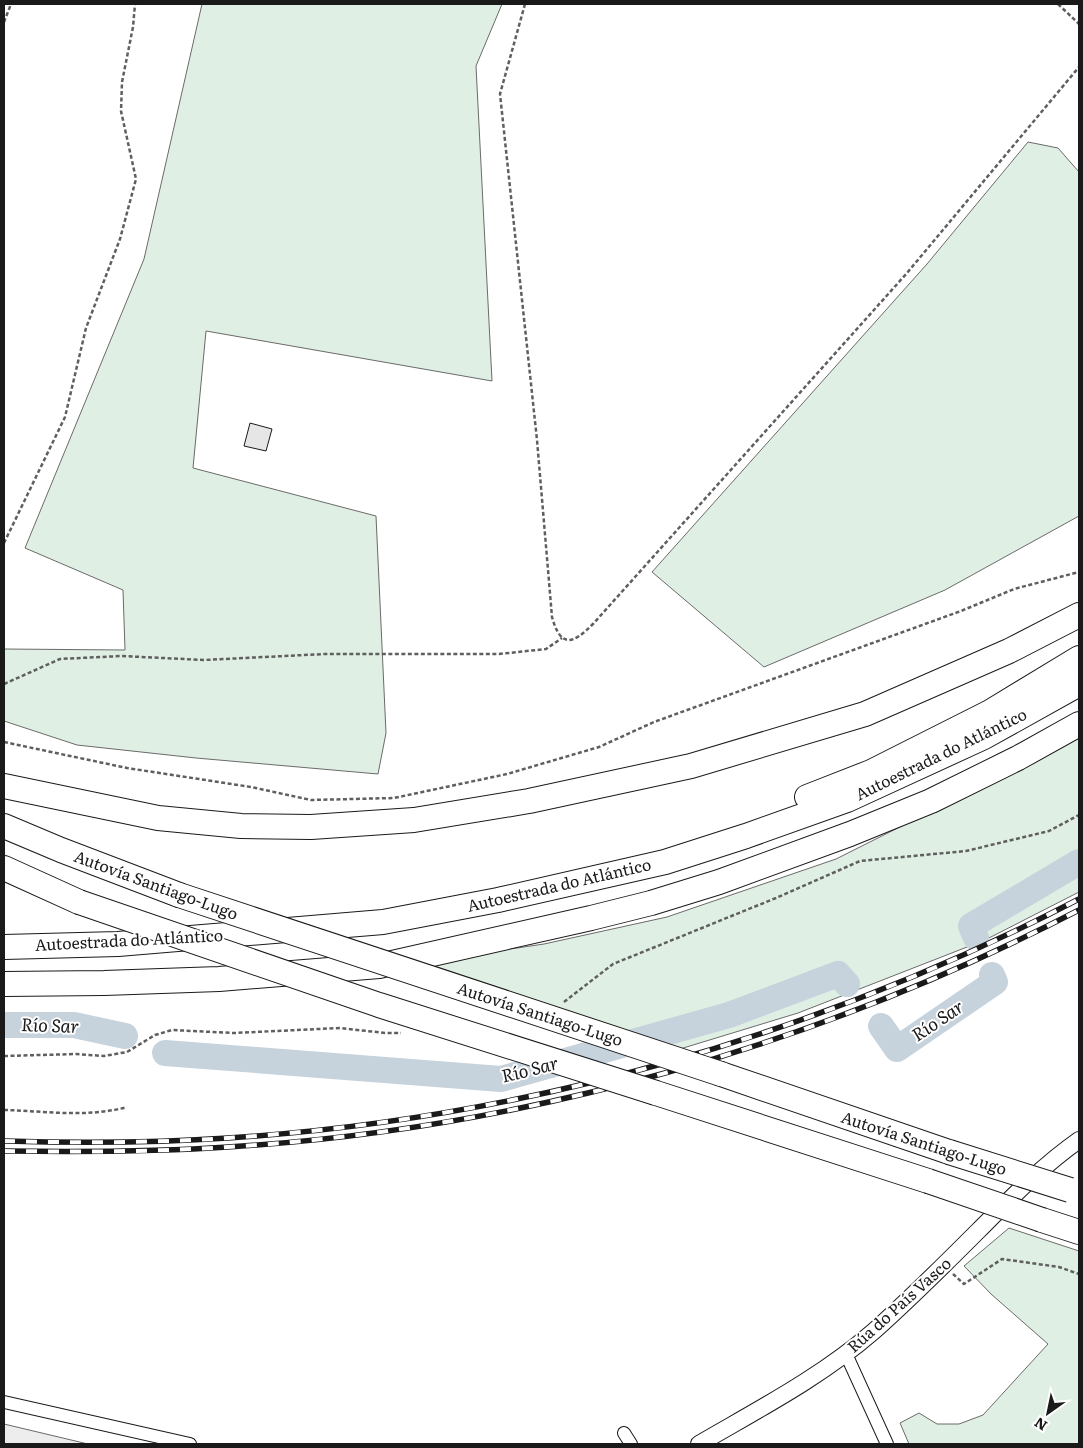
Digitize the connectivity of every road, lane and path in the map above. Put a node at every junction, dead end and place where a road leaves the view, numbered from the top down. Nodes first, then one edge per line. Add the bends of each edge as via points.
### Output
1 (11, 4) edge
2 (135, 4) edge
3 (526, 4) edge
4 (1058, 4) edge
5 (4, 22) edge
6 (1079, 24) edge
7 (1079, 67) edge
8 (4, 543) edge
9 (1079, 572) edge
10 (1079, 615) edge
11 (562, 638) junction
12 (1079, 658) edge
13 (4, 684) edge
14 (1079, 684) edge
15 (1079, 724) edge
16 (4, 742) edge
17 (4, 786) edge
18 (1079, 815) edge
19 (4, 826) edge
20 (4, 868) edge
21 (610, 873) junction
22 (4, 947) edge
23 (4, 984) edge
24 (563, 1003) dead end
25 (404, 1032) dead end
26 (4, 1056) edge
27 (127, 1107) dead end
28 (4, 1110) edge
29 (1079, 1140) edge
30 (1075, 1192) edge
31 (1079, 1232) edge
32 (943, 1266) junction
33 (1079, 1274) edge
34 (846, 1354) junction
35 (4, 1402) edge
36 (190, 1444) edge
37 (699, 1444) edge
38 (888, 1444) edge

1 - 5 path
2 - 8 path via 122,82 121,111 136,179 120,239 86,328 65,417
3 - 11 path via 500,94 537,440 552,617 556,632
4 - 6 path
7 - 11 path via 907,273 600,617 582,635 574,639
9 - 16 path via 1014,589 654,722 599,747 507,774 394,798 310,800 251,787 127,768
10 - 17 highway via 1008,651 866,714 691,766 529,801 414,820 311,827 241,826 158,818
11 - 13 path via 546,649 498,654 325,654 204,660 121,656 60,659
12 - 21 highway via 990,712 871,772
14 - 21 highway, Autoestrada do Atlántico via 984,736 847,800 665,862
15 - 23 highway, Autoestrada do Atlántico via 931,801 850,834 719,882 591,918 379,966 219,979
18 - 24 path via 1049,830 966,851 860,861 613,964
19 - 30 highway, Autovía Santiago-Lugo, bridge via 178,895
20 - 31 highway, bridge via 79,902 379,1005
21 - 22 highway, Autoestrada do Atlántico via 498,900 383,922 118,944
25 - 26 path via 340,1028 234,1034 172,1030 154,1035 127,1052 104,1056
27 - 28 path via 108,1112 78,1113
29 - 32 street, Rúa do País Vasco via 1017,1192
32 - 33 path via 964,1284 1002,1259 1059,1267
32 - 34 street, Rúa do País Vasco
34 - 37 street, Rúa do País Vasco via 806,1382
34 - 38 street
35 - 36 street

